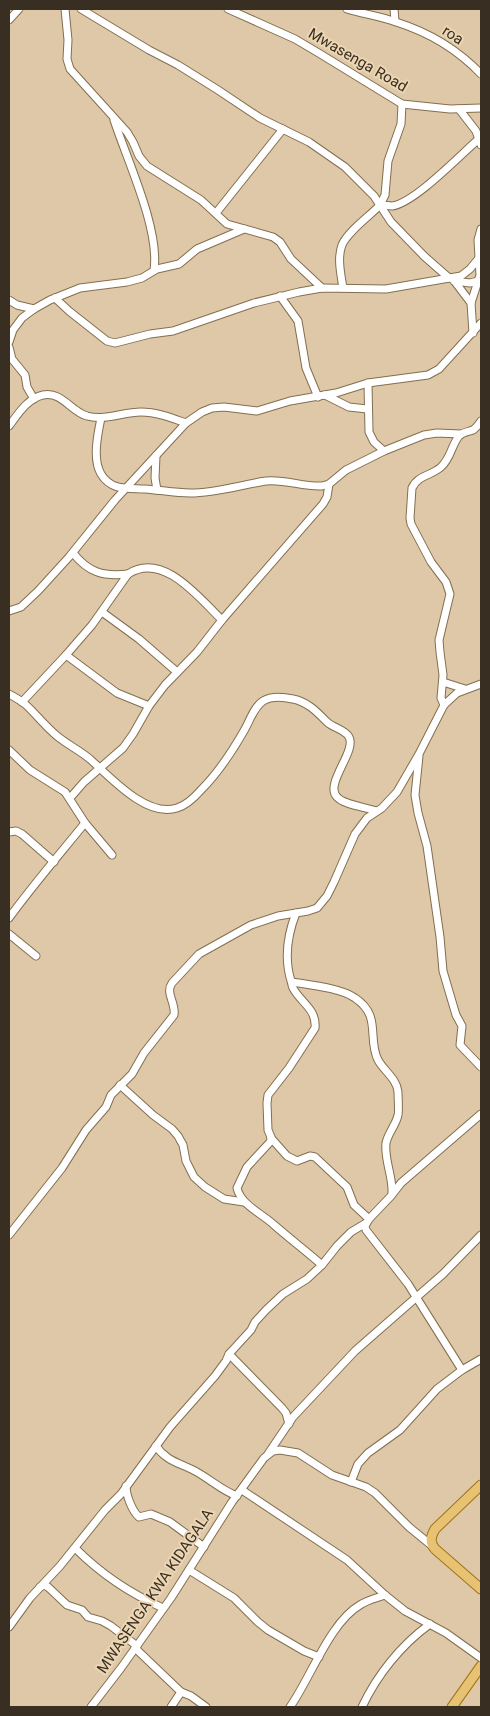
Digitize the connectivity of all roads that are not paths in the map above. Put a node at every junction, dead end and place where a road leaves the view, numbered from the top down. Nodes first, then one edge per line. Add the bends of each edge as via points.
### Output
1 (19, 9) edge
2 (65, 9) edge
3 (81, 9) edge
4 (228, 9) edge
5 (347, 9) edge
6 (394, 9) edge
7 (9, 20) edge
8 (395, 21) junction
9 (481, 74) edge
10 (402, 104) junction
11 (481, 108) edge
12 (459, 109) junction
13 (113, 117) junction
14 (283, 129) junction
15 (480, 140) edge
16 (380, 204) junction
17 (216, 213) junction
18 (245, 229) junction
19 (481, 229) edge
20 (479, 258) junction
21 (154, 270) junction
22 (452, 279) junction
23 (479, 285) edge
24 (322, 288) junction
25 (343, 288) junction
26 (280, 296) junction
27 (55, 298) junction
28 (9, 300) edge
29 (471, 303) junction
30 (34, 308) junction
31 (481, 323) edge
32 (473, 333) junction
33 (9, 342) edge
34 (9, 347) edge
35 (18, 367) junction
36 (9, 368) edge
37 (368, 383) junction
38 (322, 396) junction
39 (34, 399) junction
40 (367, 409) junction
41 (101, 418) junction
42 (481, 421) edge
43 (9, 423) edge
44 (186, 423) junction
45 (461, 434) junction
46 (384, 451) junction
47 (156, 456) junction
48 (329, 484) junction
49 (126, 490) junction
50 (157, 490) junction
51 (73, 553) junction
52 (128, 574) junction
53 (9, 612) edge
54 (102, 612) junction
55 (222, 620) junction
56 (66, 655) junction
57 (177, 672) junction
58 (443, 682) junction
59 (481, 684) edge
60 (465, 689) junction
61 (9, 694) edge
62 (22, 702) junction
63 (444, 705) junction
64 (149, 706) junction
65 (9, 750) edge
66 (419, 754) junction
67 (99, 769) junction
68 (70, 798) junction
69 (376, 811) junction
70 (85, 823) junction
71 (9, 825) edge
72 (12, 831) edge
73 (112, 854) dead end
74 (54, 862) junction
75 (296, 913) junction
76 (9, 918) edge
77 (9, 934) edge
78 (36, 956) dead end
79 (292, 982) junction
80 (481, 1067) edge
81 (120, 1086) junction
82 (481, 1114) edge
83 (271, 1138) junction
84 (391, 1196) junction
85 (244, 1202) junction
86 (368, 1221) junction
87 (481, 1234) edge
88 (9, 1235) edge
89 (322, 1265) junction
90 (417, 1297) junction
91 (228, 1354) junction
92 (481, 1359) edge
93 (462, 1370) junction
94 (288, 1424) junction
95 (156, 1446) junction
96 (268, 1454) junction
97 (351, 1482) junction
98 (481, 1485) edge
99 (126, 1486) junction
100 (239, 1493) junction
101 (431, 1545) junction
102 (204, 1547) junction
103 (75, 1548) junction
104 (189, 1570) junction
105 (40, 1587) junction
106 (481, 1589) edge
107 (385, 1595) junction
108 (163, 1608) junction
109 (430, 1624) junction
110 (9, 1627) edge
111 (136, 1647) junction
112 (319, 1658) junction
113 (481, 1658) edge
114 (481, 1666) edge
115 (181, 1692) junction
116 (91, 1707) edge
117 (171, 1707) edge
118 (206, 1707) edge
119 (290, 1707) edge
120 (362, 1707) edge
121 (452, 1707) edge

1 - 7 street
2 - 13 street via 68,65
3 - 14 street
4 - 10 street, Mwasenga Road via 295,39
5 - 8 street, roa
6 - 8 street
8 - 9 street, roa via 452,49
10 - 12 street, Mwasenga Road
10 - 16 street via 401,124 388,161 385,195
11 - 12 street, Mwasenga Road
12 - 15 street
13 - 17 street via 134,142 147,166
13 - 21 street via 149,222 155,254
14 - 16 street via 309,142 345,167
14 - 17 street
15 - 16 street via 404,202 392,206
16 - 22 street via 391,222
16 - 25 street via 342,246
17 - 18 street via 227,224
18 - 21 street via 197,249 178,264
18 - 24 street via 280,242 291,258
19 - 20 street
20 - 22 street via 466,273
20 - 23 street
21 - 27 street via 133,281 80,288
22 - 23 street
22 - 25 street via 386,289
22 - 29 street
23 - 29 street
24 - 25 street
24 - 26 street
26 - 27 street via 173,331 115,343 107,341
26 - 38 street via 298,321 306,368
27 - 30 street
28 - 30 street
29 - 32 street
30 - 33 street via 16,324
31 - 32 street
32 - 37 street via 433,373
34 - 35 street
35 - 36 street
35 - 39 street via 25,374 27,387
37 - 38 street
37 - 40 street
38 - 40 street via 349,407
38 - 44 street via 257,411 212,408
39 - 41 street via 43,395 59,398 85,416
39 - 43 street
40 - 46 street via 370,436
41 - 44 street via 140,412
41 - 49 street via 97,451 99,470 112,485
42 - 45 street via 472,430
44 - 47 street
45 - 46 street via 424,435
45 - 58 street via 442,465 414,485 410,518 450,594 440,640
46 - 48 street via 346,470
47 - 49 street
47 - 50 street
48 - 50 street via 316,486 271,481 191,493
48 - 55 street via 323,504
49 - 50 street
49 - 51 street
51 - 52 street via 86,567 97,572
51 - 53 street via 30,600
52 - 54 street
52 - 55 street via 150,567 163,570
54 - 56 street
54 - 57 street
55 - 57 street
56 - 62 street
56 - 64 street via 117,693
57 - 64 street
58 - 60 street
58 - 63 street via 440,698
59 - 60 street
60 - 63 street
61 - 62 street
62 - 67 street via 49,729
63 - 66 street
64 - 67 street via 122,748
65 - 68 street via 30,770
66 - 69 street via 397,792
66 - 80 street via 415,795 429,857 443,971 461,1024 460,1045
67 - 68 street
67 - 69 street via 145,804 172,810 192,800 217,773 262,702 270,698 290,698 312,708 331,726 348,736 349,747 335,794 342,801
68 - 70 street
69 - 75 street via 355,834 323,901 316,909
70 - 73 street
70 - 74 street
71 - 72 street
72 - 74 street
74 - 76 street
75 - 79 street via 287,942
75 - 81 street via 251,924 199,954 169,988 174,1015
77 - 78 street
79 - 83 street via 296,993 312,1013 315,1028 268,1095
79 - 84 street via 353,996 372,1018 376,1056 398,1090 399,1114 386,1146
81 - 85 street via 172,1128 183,1145 194,1177 224,1199
81 - 88 street
82 - 84 street via 410,1174
83 - 85 street via 239,1181 238,1193
83 - 86 street via 292,1159 300,1161 315,1157 347,1187 354,1204
84 - 86 street
85 - 89 street
86 - 89 street via 351,1232
86 - 90 street via 366,1230
87 - 90 street, MWASENGA KWA KIDAGALA
89 - 91 street via 266,1310
90 - 93 street
90 - 94 street, MWASENGA KWA KIDAGALA via 355,1351
91 - 94 street via 282,1408
91 - 95 street via 221,1368
92 - 93 street
93 - 97 street via 431,1395 400,1430 362,1458
94 - 96 street, MWASENGA KWA KIDAGALA
95 - 99 street
95 - 100 street via 168,1459 225,1491
96 - 97 street via 280,1450 298,1453 332,1476
96 - 100 street, MWASENGA KWA KIDAGALA
97 - 101 street via 374,1493
98 - 101 main road via 436,1528
99 - 102 street via 137,1516 151,1514 170,1522
99 - 103 street
100 - 102 street, MWASENGA KWA KIDAGALA
100 - 107 street via 347,1560
101 - 106 main road
102 - 104 street, MWASENGA KWA KIDAGALA
103 - 105 street
103 - 108 street via 118,1583
104 - 108 street, MWASENGA KWA KIDAGALA
104 - 112 street via 234,1598 268,1630
105 - 110 street
105 - 111 street via 48,1587 66,1606 82,1610 88,1617 111,1626
107 - 109 street via 405,1611
107 - 112 street via 352,1610
108 - 111 street, MWASENGA KWA KIDAGALA
109 - 113 street
109 - 120 street via 416,1634 390,1663
111 - 115 street
111 - 116 street, MWASENGA KWA KIDAGALA
112 - 119 street
114 - 121 main road
115 - 117 street
115 - 118 street

